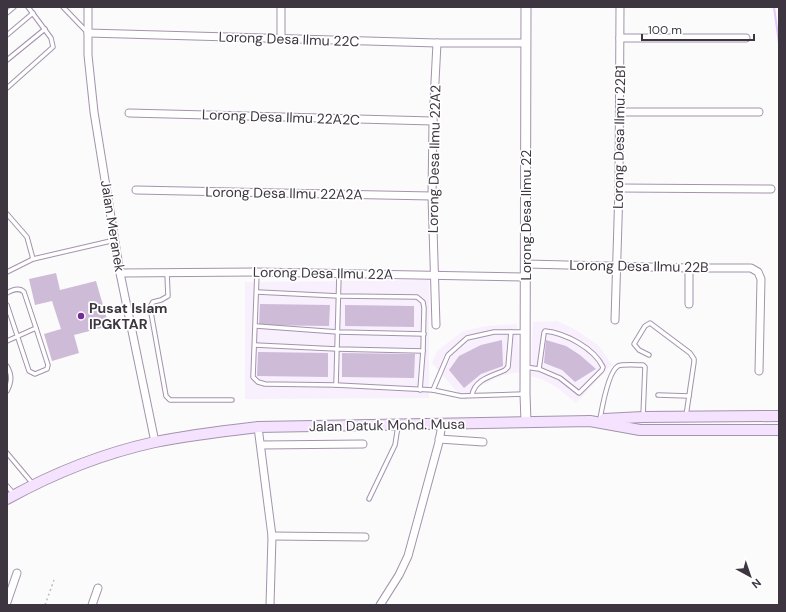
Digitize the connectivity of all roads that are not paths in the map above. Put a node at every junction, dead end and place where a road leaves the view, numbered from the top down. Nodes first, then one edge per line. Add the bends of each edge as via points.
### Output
1 (14, 7) edge
2 (28, 7) edge
3 (63, 7) edge
4 (88, 7) edge
5 (281, 7) edge
6 (526, 7) edge
7 (620, 7) edge
8 (7, 13) edge
9 (33, 13) junction
10 (45, 29) junction
11 (88, 33) junction
12 (7, 35) edge
13 (620, 38) junction
14 (746, 38) dead end
15 (281, 39) junction
16 (437, 43) junction
17 (525, 43) junction
18 (7, 60) edge
19 (7, 88) edge
20 (620, 112) junction
21 (759, 112) dead end
22 (129, 113) dead end
23 (433, 121) junction
24 (619, 188) junction
25 (771, 189) dead end
26 (136, 190) dead end
27 (432, 196) junction
28 (7, 214) edge
29 (116, 239) junction
30 (33, 259) junction
31 (526, 264) junction
32 (618, 267) junction
33 (689, 268) junction
34 (7, 272) edge
35 (167, 272) junction
36 (257, 272) junction
37 (120, 273) junction
38 (340, 274) junction
39 (434, 275) junction
40 (526, 277) junction
41 (256, 292) junction
42 (7, 293) edge
43 (339, 296) junction
44 (689, 304) dead end
45 (7, 305) edge
46 (615, 320) dead end
47 (256, 326) junction
48 (436, 326) dead end
49 (36, 328) junction
50 (338, 332) junction
51 (511, 332) junction
52 (525, 332) junction
53 (424, 334) junction
54 (18, 336) junction
55 (7, 341) edge
56 (255, 345) junction
57 (337, 349) junction
58 (423, 351) junction
59 (649, 355) dead end
60 (7, 366) edge
61 (525, 367) junction
62 (539, 369) junction
63 (759, 371) dead end
64 (336, 385) junction
65 (420, 390) junction
66 (433, 390) junction
67 (7, 391) edge
68 (525, 394) junction
69 (472, 395) junction
70 (658, 395) dead end
71 (689, 396) junction
72 (232, 400) dead end
73 (779, 416) edge
74 (643, 417) junction
75 (686, 417) junction
76 (595, 420) junction
77 (526, 422) junction
78 (442, 424) junction
79 (398, 425) junction
80 (258, 427) junction
81 (779, 430) edge
82 (439, 440) junction
83 (155, 442) junction
84 (483, 442) dead end
85 (261, 444) junction
86 (363, 444) dead end
87 (7, 453) edge
88 (7, 486) edge
89 (34, 486) junction
90 (11, 497) edge
91 (369, 499) dead end
92 (272, 536) junction
93 (365, 536) dead end
94 (17, 574) dead end
95 (98, 588) dead end
96 (7, 602) edge
97 (92, 605) edge
98 (270, 605) edge
99 (380, 605) edge

1 - 8 lane
2 - 9 lane
3 - 11 lane
4 - 11 street, Jalan Meranek
5 - 15 street
6 - 17 street, Lorong Desa Ilmu 22
7 - 13 street, Lorong Desa Ilmu 22B1
9 - 10 lane
9 - 12 lane
10 - 18 lane
10 - 19 lane via 53,47
11 - 15 street, Lorong Desa Ilmu 22C
11 - 29 street, Jalan Meranek via 94,112
13 - 14 street
13 - 20 street, Lorong Desa Ilmu 22B1
15 - 16 street, Lorong Desa Ilmu 22C
16 - 17 street, Lorong Desa Ilmu 22C
16 - 23 street, Lorong Desa Ilmu 22A2
17 - 31 street, Lorong Desa Ilmu 22
20 - 21 street
20 - 24 street, Lorong Desa Ilmu 22B1
22 - 23 street, Lorong Desa Ilmu 22A2C
23 - 27 street, Lorong Desa Ilmu 22A2
24 - 25 street
24 - 32 street, Lorong Desa Ilmu 22B1
26 - 27 street, Lorong Desa Ilmu 22A2A
27 - 39 street, Lorong Desa Ilmu 22A2
28 - 30 lane via 27,237
29 - 30 lane
29 - 37 street, Jalan Meranek
30 - 34 lane
31 - 32 street, Lorong Desa Ilmu 22B
31 - 40 street, Lorong Desa Ilmu 22
32 - 33 street, Lorong Desa Ilmu 22B
32 - 46 street, Lorong Desa Ilmu 22B1
33 - 44 street
33 - 63 street, Lorong Desa Ilmu 22B via 751,268 758,272 761,279
35 - 36 street, Lorong Desa Ilmu 22A
35 - 37 street, Lorong Desa Ilmu 22A
35 - 72 lane via 168,296 153,302 150,307 166,396 170,400
36 - 38 street, Lorong Desa Ilmu 22A
36 - 41 lane
37 - 83 street, Jalan Meranek
38 - 39 street, Lorong Desa Ilmu 22A
38 - 43 lane
39 - 40 street, Lorong Desa Ilmu 22A
39 - 48 street, Lorong Desa Ilmu 22A2
40 - 52 street, Lorong Desa Ilmu 22
41 - 43 lane
41 - 47 lane
42 - 49 lane via 17,289 24,292
43 - 50 lane
43 - 53 lane via 417,297 423,302
45 - 54 lane
47 - 50 lane
47 - 56 lane
49 - 54 lane
49 - 54 lane via 48,365 45,370 35,374 29,371
50 - 53 lane
50 - 57 lane
51 - 52 lane
51 - 66 lane via 494,332 467,338 448,355
51 - 69 lane via 508,367 478,383
52 - 61 street, Lorong Desa Ilmu 22
53 - 58 lane
54 - 55 lane
56 - 57 lane
56 - 64 lane via 254,377 258,382
57 - 58 lane
57 - 64 lane
58 - 65 lane
59 - 71 lane via 634,344 645,326 650,323 690,353 694,359
60 - 67 lane via 12,375
61 - 62 lane
61 - 68 street, Lorong Desa Ilmu 22
62 - 62 lane via 560,378 578,393 603,367 582,345 567,337 545,331
64 - 65 lane
65 - 66 lane
66 - 69 lane via 462,396
68 - 69 lane
68 - 77 street, Lorong Desa Ilmu 22
70 - 71 lane
71 - 75 lane
73 - 75 main road, Jalan Datuk Mohd. Musa
74 - 75 main road, Jalan Datuk Mohd. Musa
74 - 76 main road, Jalan Datuk Mohd. Musa
74 - 76 lane via 645,367 620,365 615,369 607,385
76 - 77 main road, Jalan Datuk Mohd. Musa
76 - 81 main road, Jalan Datuk Mohd. Musa via 640,430
77 - 78 main road, Jalan Datuk Mohd. Musa
78 - 79 main road, Jalan Datuk Mohd. Musa
78 - 82 street
79 - 80 main road, Jalan Datuk Mohd. Musa
79 - 91 lane via 395,445
80 - 83 main road, Jalan Datuk Mohd. Musa
80 - 85 street
82 - 84 street
82 - 99 street via 408,556
83 - 89 main road, Jalan Datuk Mohd. Musa via 90,462
85 - 86 street
85 - 92 street
87 - 89 lane
88 - 90 lane
89 - 90 main road, Jalan Datuk Mohd. Musa
92 - 93 street
92 - 98 street
94 - 96 street
95 - 97 street

